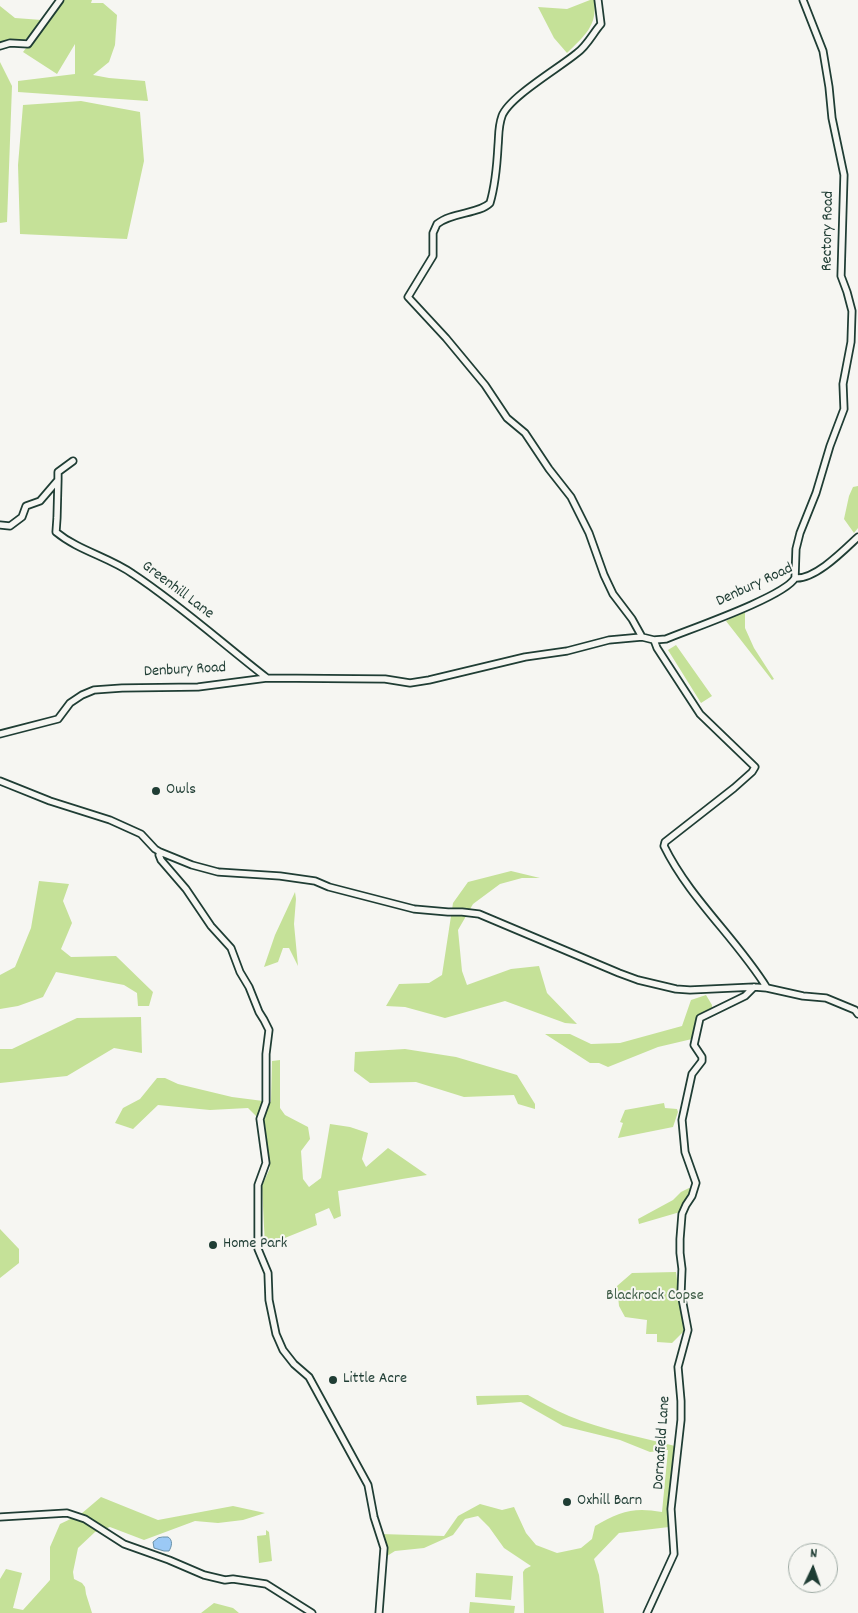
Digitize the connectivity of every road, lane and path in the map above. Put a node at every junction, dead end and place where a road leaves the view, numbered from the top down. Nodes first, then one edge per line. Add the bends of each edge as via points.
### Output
1 (60, 0) edge
2 (598, 0) edge
3 (803, 0) edge
4 (0, 46) edge
5 (73, 461) dead end
6 (58, 480) junction
7 (0, 525) edge
8 (858, 537) edge
9 (794, 578) junction
10 (642, 637) junction
11 (654, 640) junction
12 (267, 678) junction
13 (0, 734) edge
14 (0, 780) edge
15 (160, 852) junction
16 (754, 987) junction
17 (767, 988) junction
18 (858, 1014) edge
19 (0, 1517) edge
20 (312, 1613) edge
21 (379, 1613) edge
22 (647, 1613) edge

1 - 4 street via 28,44
2 - 10 street via 602,24 586,44 507,106 499,125 490,203 437,224 433,233 433,256 408,297 485,385 508,418 525,433 571,497 613,594
3 - 9 street, Rectory Road via 823,51 844,175 842,276 852,312 843,384 844,409 800,533
5 - 6 street, Greenhill Lane via 58,472
6 - 7 street via 40,501 26,506 22,517 10,526
6 - 12 street, Greenhill Lane via 56,532 68,542 131,572
8 - 9 street, Denbury Road via 817,570 804,578
9 - 11 street, Denbury Road via 790,584 752,605 666,639
10 - 11 street, Denbury Road
10 - 12 street, Denbury Road via 609,640 410,683 386,679
11 - 17 street via 700,714 755,767 664,846 676,869
12 - 13 street, Denbury Road via 198,687 94,690 70,703 58,719
14 - 15 street via 50,802 110,820 141,834
15 - 16 street via 218,872 299,879 414,909 479,914 654,984 690,990
15 - 21 street via 161,860 231,948 269,1030 266,1102 260,1119 266,1163 258,1185 258,1249 268,1273 269,1300 283,1350 309,1378 368,1485 384,1548
16 - 17 street
16 - 22 street, Dornafield Lane via 745,996 700,1018 694,1038 702,1061 692,1074 682,1120 685,1152 696,1183 682,1214 680,1240 681,1293 688,1330 678,1367 681,1420 671,1509 674,1554
17 - 18 street via 826,998
19 - 20 street via 67,1513 85,1519 124,1544 204,1575 266,1584

